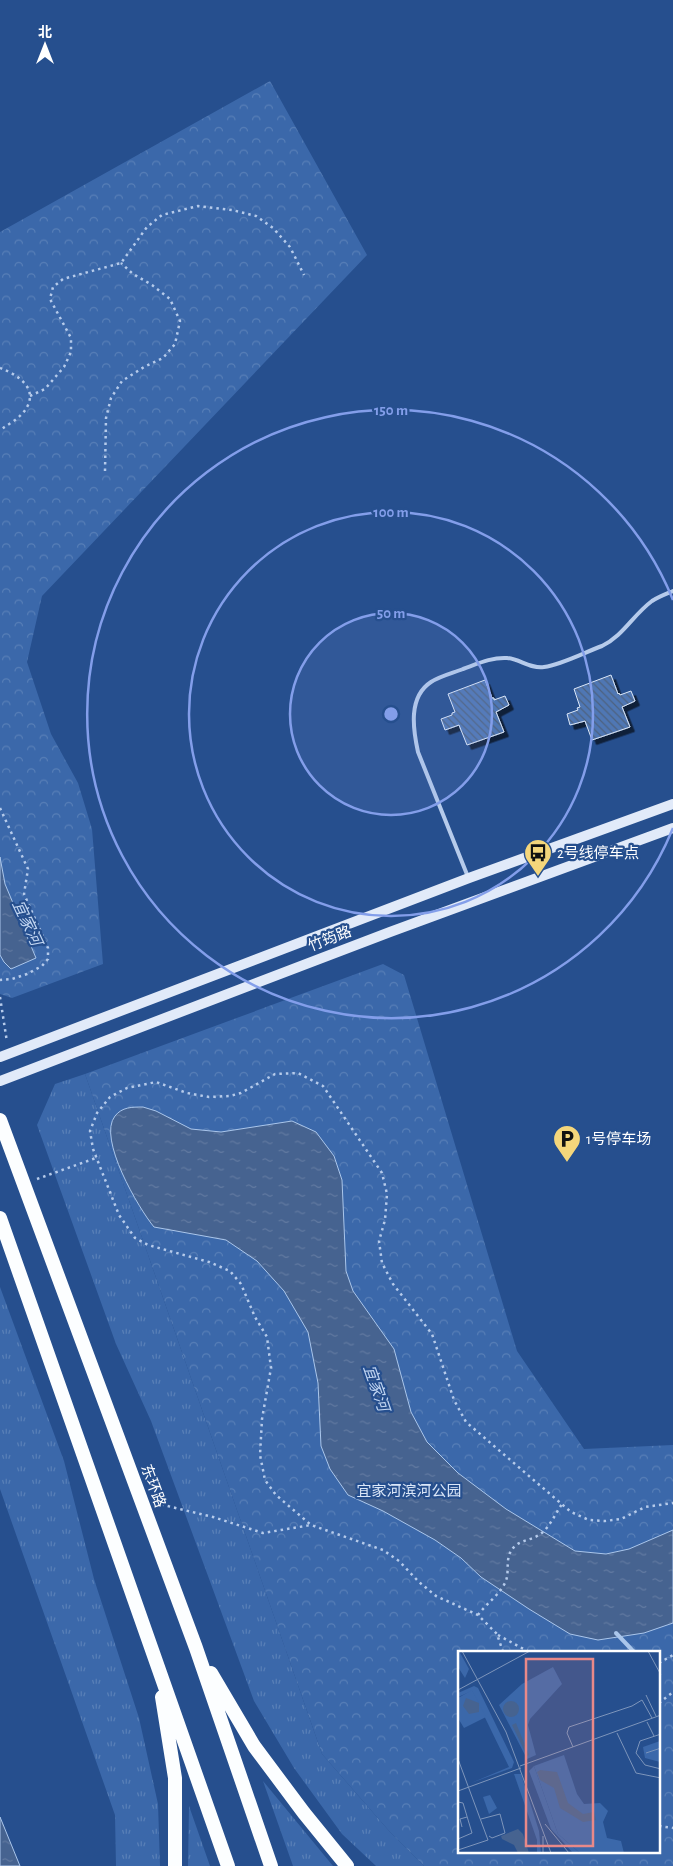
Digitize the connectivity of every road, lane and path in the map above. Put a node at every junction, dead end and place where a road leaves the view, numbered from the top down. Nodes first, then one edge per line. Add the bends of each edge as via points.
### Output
1 (121, 263) junction
2 (304, 275) dead end
3 (0, 368) edge
4 (30, 396) junction
5 (0, 430) edge
6 (105, 471) dead end
7 (673, 591) edge
8 (673, 804) edge
9 (0, 808) edge
10 (673, 828) edge
11 (469, 878) junction
12 (0, 980) edge
13 (0, 997) edge
14 (4, 1055) edge
15 (0, 1081) edge
16 (0, 1120) edge
17 (96, 1158) junction
18 (24, 1183) junction
19 (0, 1218) edge
20 (141, 1499) junction
21 (673, 1503) edge
22 (562, 1504) junction
23 (311, 1525) junction
24 (478, 1615) junction
25 (497, 1634) junction
26 (196, 1648) junction
27 (503, 1651) edge
28 (526, 1651) edge
29 (673, 1655) edge
30 (156, 1662) junction
31 (660, 1663) edge
32 (673, 1692) edge
33 (660, 1701) edge
34 (660, 1826) edge
35 (673, 1828) edge
36 (174, 1866) edge
37 (228, 1866) edge
38 (271, 1866) edge
39 (347, 1866) edge

1 - 2 path via 147,227 162,215 198,206 256,216 273,228 290,247
1 - 4 path via 63,279 53,288 50,299 71,338 71,352 64,367 45,389
1 - 6 path via 170,299 180,321 175,344 163,358 122,382 111,398 106,418
3 - 4 path via 13,373 27,385
4 - 5 path via 27,408
7 - 11 lane via 651,601 621,633 602,646 543,667 529,666 508,658 490,660 432,681 421,691 414,711 418,752
8 - 11 main road, 竹筠路
9 - 12 path via 28,869 24,894 48,948 48,958 42,966 27,974
10 - 15 main road, 竹筠路
11 - 14 main road, 竹筠路
13 - 14 path
16 - 18 highway, 东环路
17 - 18 path
17 - 22 path via 90,1131 97,1113 110,1097 127,1088 156,1082 187,1093 230,1096 275,1074 298,1073 323,1086 382,1173 387,1194 379,1241 382,1263 393,1284 432,1334 454,1400 466,1422
17 - 23 path via 119,1216 135,1238 230,1271 242,1284 269,1348 271,1368 262,1419 260,1455 265,1480
18 - 20 highway, 东环路
19 - 30 highway
20 - 23 path via 213,1516 262,1533
20 - 26 highway, 东环路
21 - 22 path via 645,1507 621,1519 605,1522 589,1520
22 - 24 path via 544,1532 514,1547 507,1563 508,1574 504,1584
23 - 24 path via 383,1550 436,1596
24 - 25 path
25 - 27 path
25 - 28 path
26 - 38 highway, 东环路
26 - 39 highway via 254,1746
29 - 31 path
30 - 36 highway via 175,1778
30 - 37 highway
32 - 33 path
34 - 35 path

